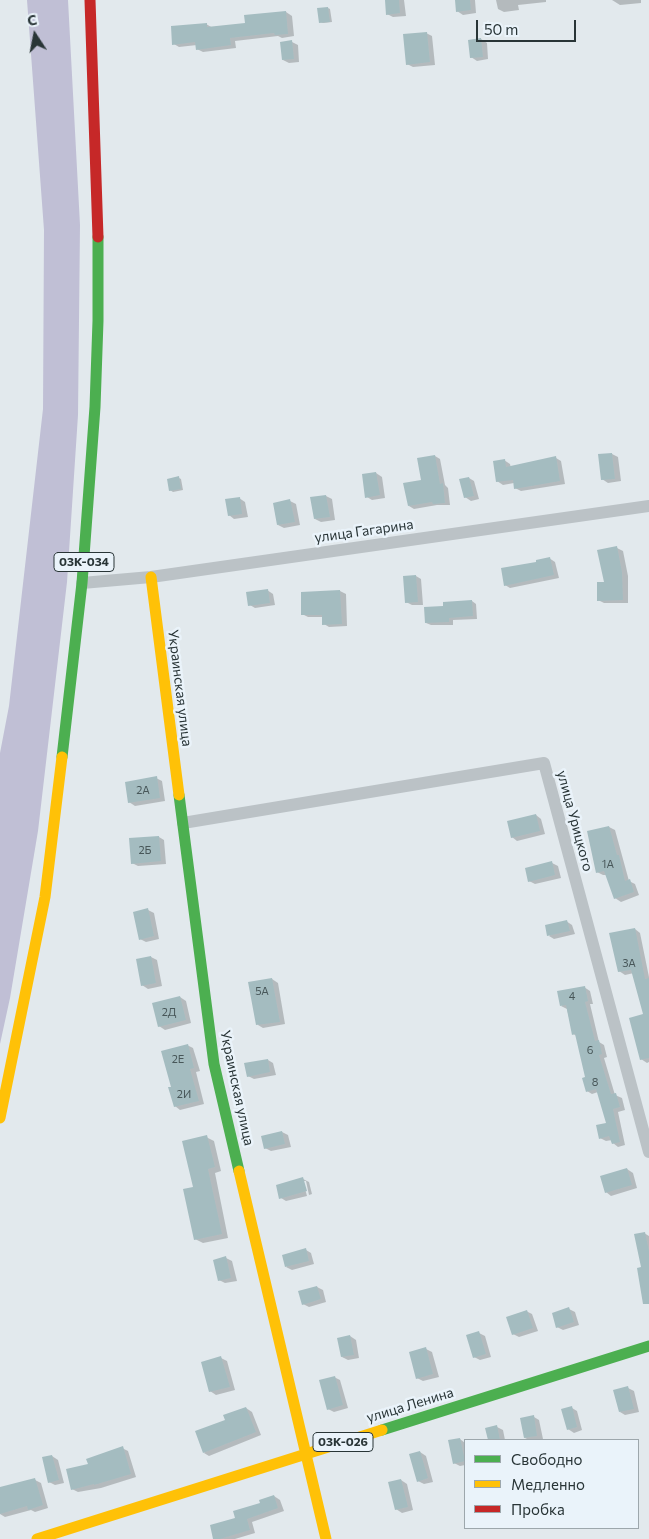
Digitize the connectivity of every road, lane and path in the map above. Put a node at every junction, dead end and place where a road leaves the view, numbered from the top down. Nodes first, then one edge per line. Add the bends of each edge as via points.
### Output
1 (90, 0) edge
2 (649, 506) edge
3 (151, 577) junction
4 (82, 583) junction
5 (183, 823) junction
6 (0, 1118) edge
7 (649, 1152) edge
8 (649, 1346) edge
9 (306, 1454) junction
10 (37, 1539) edge
11 (326, 1539) edge

1 - 4 main road, 03К-034 via 98,216 98,321
2 - 3 street, улица Гагарина
3 - 4 street, улица Гагарина
3 - 5 main road, Украинская улица
4 - 6 main road, 03К-034 via 44,897 32,971
5 - 7 street, улица Урицкого via 544,763
5 - 9 main road, Украинская улица via 214,1064
8 - 9 main road, улица Ленина / 03К-026
9 - 10 main road, улица Ленина / 03К-026
9 - 11 main road, Украинская улица

